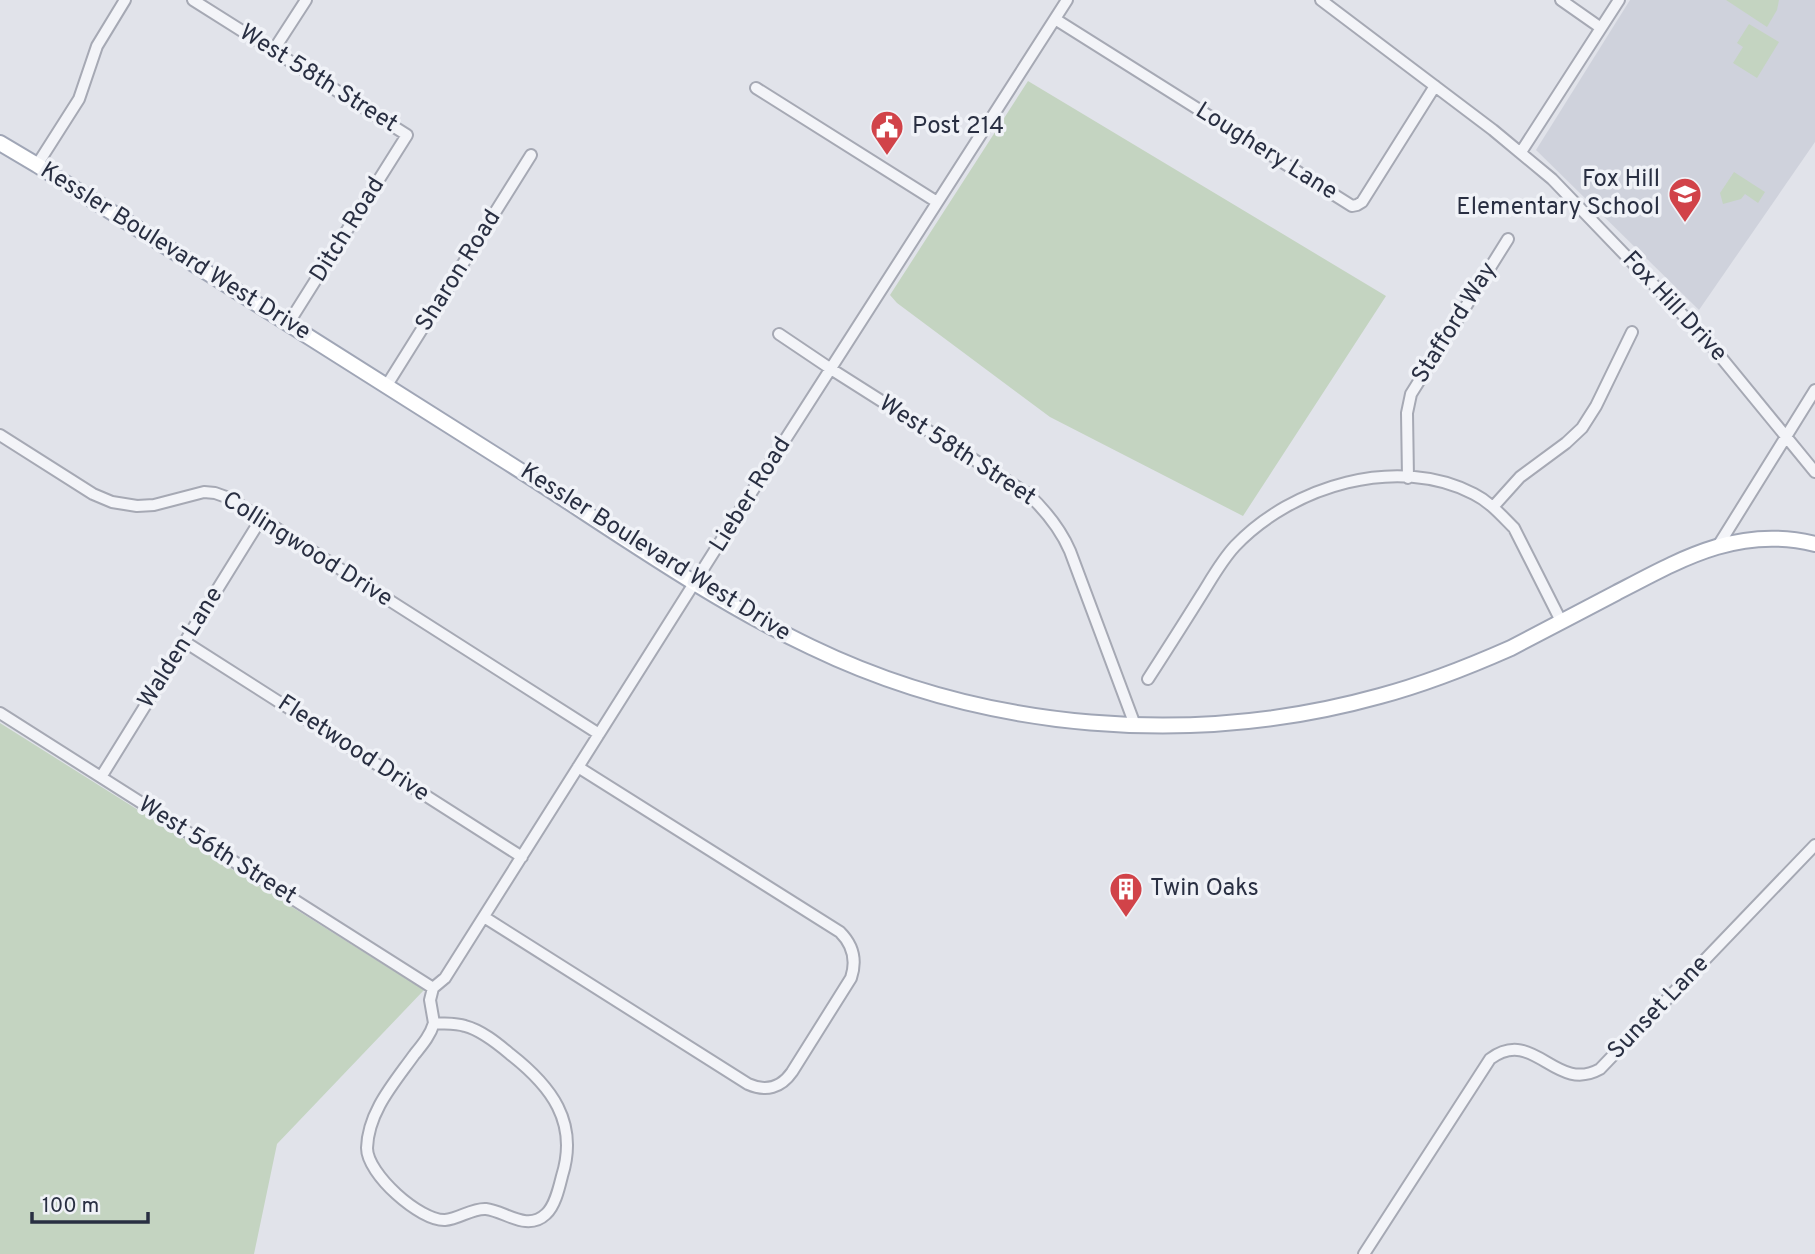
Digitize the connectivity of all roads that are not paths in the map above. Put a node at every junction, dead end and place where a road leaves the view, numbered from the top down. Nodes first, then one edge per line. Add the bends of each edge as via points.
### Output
1 (125, 0) edge
2 (193, 0) edge
3 (306, 0) edge
4 (1067, 0) edge
5 (1321, 0) edge
6 (1560, 0) edge
7 (1619, 0) edge
8 (1055, 19) junction
9 (1601, 28) junction
10 (273, 51) junction
11 (1435, 86) junction
12 (756, 88) dead end
13 (407, 135) joint
14 (0, 143) edge
15 (1521, 152) junction
16 (531, 155) dead end
17 (37, 164) junction
18 (937, 202) junction
19 (1508, 239) dead end
20 (288, 324) junction
21 (1632, 332) dead end
22 (779, 334) dead end
23 (831, 369) junction
24 (387, 386) junction
25 (1815, 390) edge
26 (0, 435) edge
27 (1785, 436) junction
28 (1815, 472) edge
29 (1408, 478) junction
30 (1493, 507) junction
31 (261, 519) junction
32 (1815, 544) edge
33 (1718, 546) junction
34 (695, 583) junction
35 (1561, 621) junction
36 (185, 642) junction
37 (1148, 679) dead end
38 (0, 713) edge
39 (1135, 726) junction
40 (599, 734) junction
41 (578, 767) junction
42 (101, 777) junction
43 (1815, 845) edge
44 (522, 857) junction
45 (484, 916) junction
46 (433, 988) junction
47 (433, 1024) junction
48 (1364, 1254) edge

1 - 17 street via 97,46 79,99
2 - 10 street, West 58th Street
3 - 10 street
4 - 8 street, Lieber Road
5 - 11 street, Fox Hill Drive
6 - 9 street
7 - 9 street
8 - 11 street, Loughery Lane via 1352,206 1362,202
8 - 18 street, Lieber Road
9 - 15 street
10 - 13 street, West 58th Street
11 - 15 street, Fox Hill Drive
12 - 18 street
13 - 20 street, Ditch Road
14 - 17 main road, Kessler Boulevard West Drive
15 - 27 street, Fox Hill Drive via 1706,339
16 - 24 street, Sharon Road
17 - 20 main road, Kessler Boulevard West Drive
18 - 23 street, Lieber Road
19 - 29 street, Stafford Way via 1411,394 1406,416
20 - 24 main road, Kessler Boulevard West Drive
21 - 30 street via 1582,428 1520,477
22 - 23 street, West 58th Street
23 - 34 street, Lieber Road
23 - 39 street, West 58th Street via 1028,494 1048,514 1070,551
24 - 34 main road, Kessler Boulevard West Drive
25 - 27 street
26 - 31 street, Collingwood Drive via 113,502 147,506 215,493
27 - 28 street, Fox Hill Drive
27 - 33 street
29 - 30 street via 1445,483
29 - 37 street via 1377,478 1330,487 1259,523 1227,555
30 - 35 street via 1514,528
31 - 36 street, Walden Lane
31 - 40 street, Collingwood Drive
32 - 33 main road, Kessler Boulevard West Drive via 1761,539
33 - 35 main road, Kessler Boulevard West Drive via 1668,566
34 - 39 main road, Kessler Boulevard West Drive via 812,648 906,685 1002,710
34 - 40 street, Lieber Road
35 - 39 main road, Kessler Boulevard West Drive via 1462,669 1353,703 1234,723
36 - 42 street, Walden Lane
36 - 44 street, Fleetwood Drive
38 - 42 street, West 56th Street
40 - 41 street, Lieber Road
41 - 44 street, Lieber Road
41 - 45 street via 843,934 854,957 851,978 789,1077 766,1088 748,1084
42 - 46 street, West 56th Street
43 - 48 street, Sunset Lane via 1597,1071 1568,1074 1521,1050 1490,1059
44 - 45 street, Lieber Road
45 - 46 street, Lieber Road via 445,978
46 - 47 street
47 - 47 street via 474,1029 529,1069 555,1101 565,1123 568,1154 554,1200 542,1217 519,1220 482,1209 443,1220 434,1218 394,1193 373,1168 368,1148 376,1112

